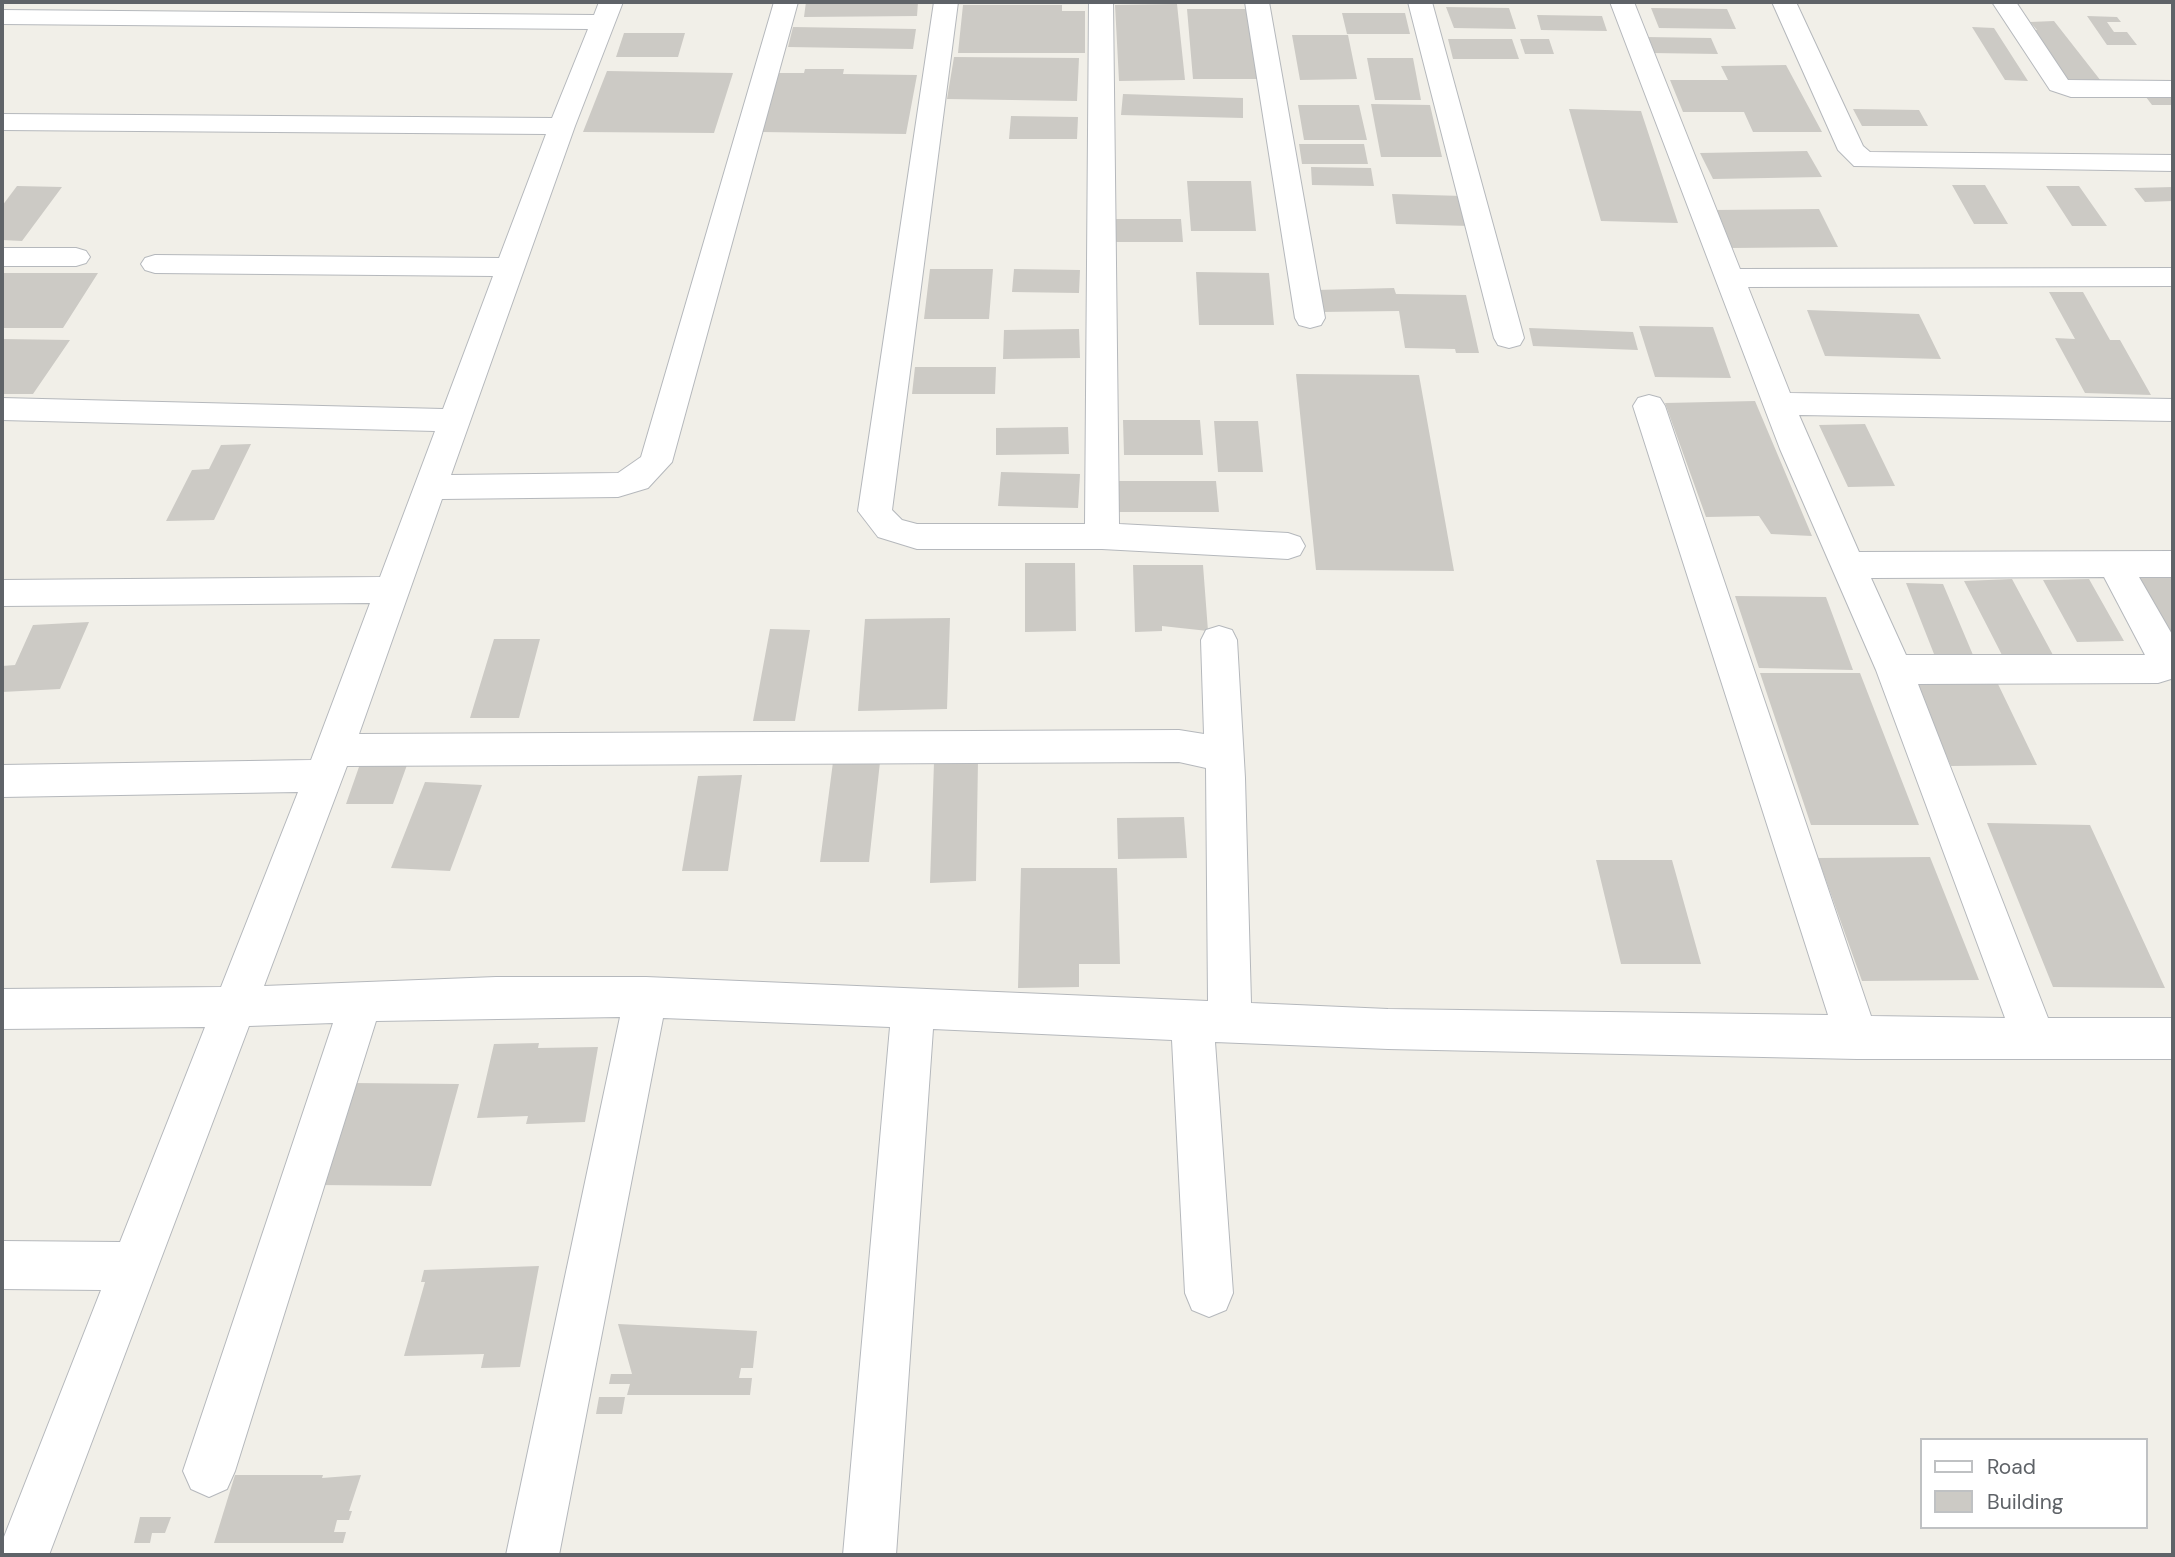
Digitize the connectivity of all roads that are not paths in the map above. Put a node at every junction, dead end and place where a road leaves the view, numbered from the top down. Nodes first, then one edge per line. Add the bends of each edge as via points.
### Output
1 (786, 2) edge
2 (946, 2) edge
3 (1101, 2) edge
4 (1257, 2) edge
5 (1420, 2) edge
6 (1622, 2) edge
7 (1784, 2) edge
8 (2004, 2) edge
9 (607, 12) edge
10 (2, 18) edge
11 (2173, 89) edge
12 (2, 122) edge
13 (562, 126) junction
14 (2173, 163) edge
15 (2, 257) edge
16 (76, 257) dead end
17 (155, 264) dead end
18 (511, 267) junction
19 (2173, 277) edge
20 (1732, 278) junction
21 (1310, 318) dead end
22 (1509, 338) dead end
23 (1779, 404) junction
24 (1649, 406) dead end
25 (2, 409) edge
26 (2173, 410) edge
27 (452, 419) junction
28 (428, 487) junction
29 (1102, 536) junction
30 (1288, 546) dead end
31 (2115, 564) junction
32 (2173, 564) edge
33 (1848, 565) junction
34 (391, 590) junction
35 (2, 593) edge
36 (1219, 640) dead end
37 (1894, 670) junction
38 (1224, 760) junction
39 (329, 763) junction
40 (2, 781) edge
41 (646, 997) junction
42 (361, 1002) junction
43 (233, 1007) junction
44 (2, 1009) edge
45 (913, 1009) junction
46 (1211, 1021) junction
47 (1857, 1038) junction
48 (2034, 1038) junction
49 (2173, 1040) edge
50 (2, 1265) edge
51 (134, 1266) junction
52 (1209, 1293) dead end
53 (209, 1471) dead end
54 (23, 1555) edge
55 (532, 1555) edge
56 (869, 1555) edge

1 - 28 street via 656,462 636,480 618,485
2 - 29 street via 875,511 883,526 902,536
3 - 29 street
4 - 21 street
5 - 22 street
6 - 20 street
7 - 14 street via 1851,150 1863,160
8 - 11 street via 2060,85 2071,89
9 - 10 street
9 - 13 street
12 - 13 street
13 - 18 street
15 - 16 street
17 - 18 street
18 - 27 street
19 - 20 street
20 - 23 street
23 - 26 street
23 - 33 street
24 - 47 street
25 - 27 street
27 - 28 street
28 - 34 street
29 - 30 street
31 - 32 street
31 - 33 street
31 - 37 street via 2162,649 2164,659 2158,669
33 - 37 street
34 - 35 street
34 - 39 street
36 - 38 street
37 - 48 street
38 - 39 street via 1209,750 1179,746
38 - 46 street
39 - 40 street
39 - 43 street
41 - 42 street
41 - 45 street
41 - 55 street
42 - 43 street
42 - 53 street
43 - 44 street
43 - 51 street
45 - 46 street
45 - 56 street
46 - 47 street
46 - 52 street
47 - 48 street
48 - 49 street
50 - 51 street
51 - 54 street

